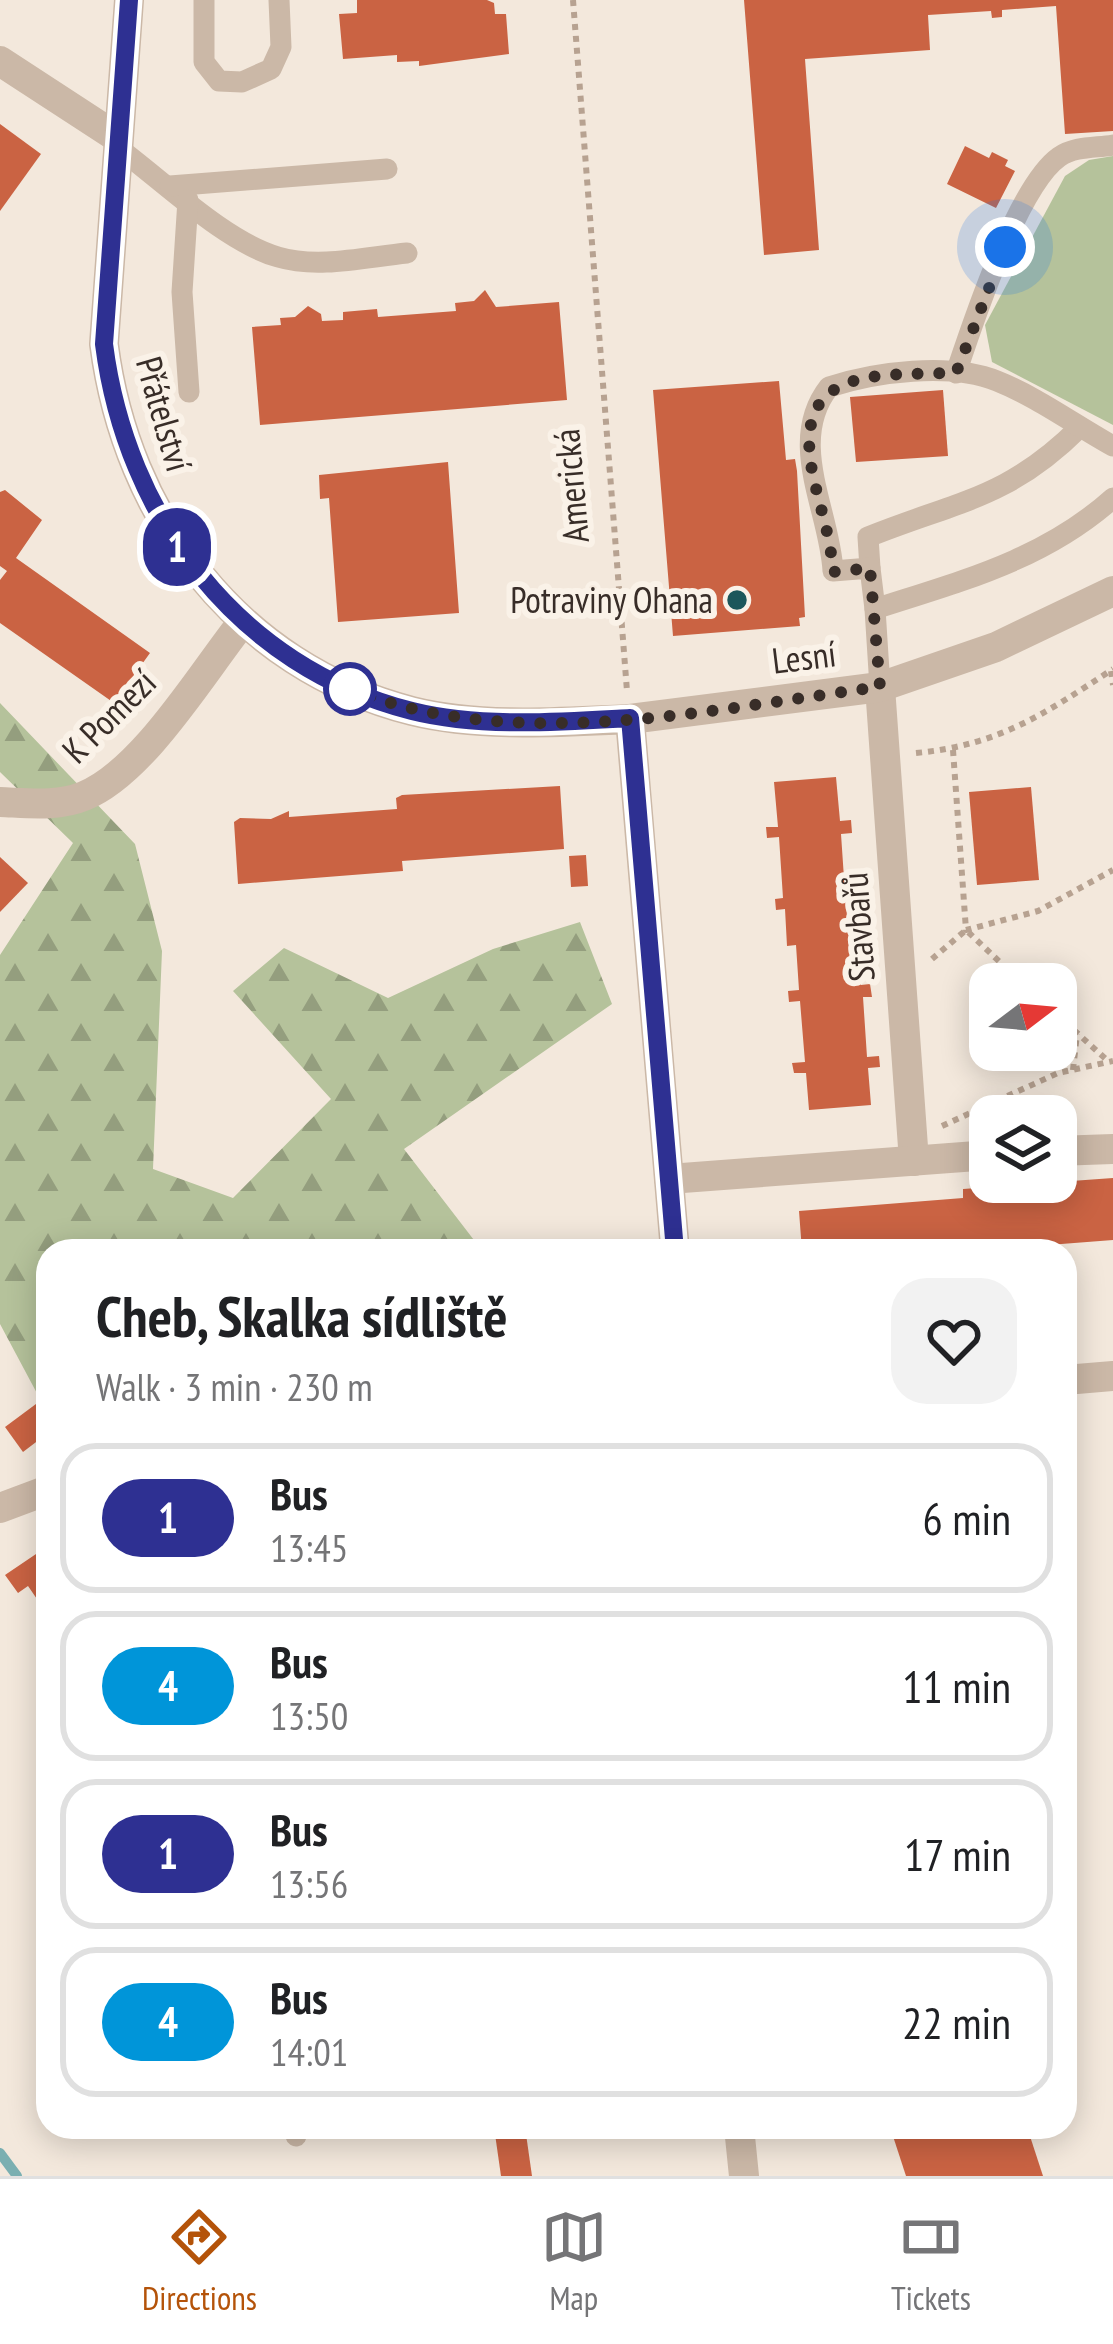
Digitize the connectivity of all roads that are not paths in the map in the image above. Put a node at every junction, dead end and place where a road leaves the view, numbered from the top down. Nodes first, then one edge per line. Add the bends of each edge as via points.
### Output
1 (129, 0) edge
2 (204, 0) edge
3 (279, 0) edge
4 (0, 61) edge
5 (117, 143) junction
6 (1113, 145) edge
7 (387, 169) dead end
8 (179, 193) junction
9 (407, 253) dead end
10 (956, 373) junction
11 (189, 392) dead end
12 (1080, 427) junction
13 (1113, 446) edge
14 (1113, 498) edge
15 (870, 568) junction
16 (1113, 591) edge
17 (875, 609) junction
18 (241, 624) junction
19 (880, 687) junction
20 (630, 718) junction
21 (0, 802) edge
22 (1113, 1149) edge
23 (1077, 1150) edge
24 (913, 1151) junction
25 (969, 1155) edge
26 (670, 1179) junction
27 (674, 1239) edge
28 (1113, 1376) edge
29 (1077, 1379) edge
30 (36, 1494) edge
31 (0, 1508) edge
32 (740, 2139) edge
33 (744, 2176) edge

1 - 5 street, Přátelství
2 - 3 lane via 204,62 220,81 242,82 271,69 280,47
4 - 5 street
5 - 8 lane
5 - 18 street, Přátelství via 104,344 110,391 157,516
6 - 10 lane via 1074,149 1041,175
7 - 8 lane
8 - 9 lane via 278,257 326,262
8 - 11 lane
10 - 12 lane via 996,381
10 - 15 lane via 847,381 829,387 810,417 812,476 833,572
12 - 13 lane
12 - 15 lane via 1035,471 998,491 868,537
14 - 17 lane via 1029,558
15 - 17 lane
16 - 19 street, Lesní via 996,647
17 - 19 lane
18 - 20 street, Přátelství via 352,690 416,712
18 - 21 street, K Pomezí via 154,736 86,796
19 - 20 street, Lesní
19 - 24 street, Stavbařů
20 - 26 street
22 - 23 street
24 - 25 street
24 - 26 street
26 - 27 street
28 - 29 street
30 - 31 street
32 - 33 street

